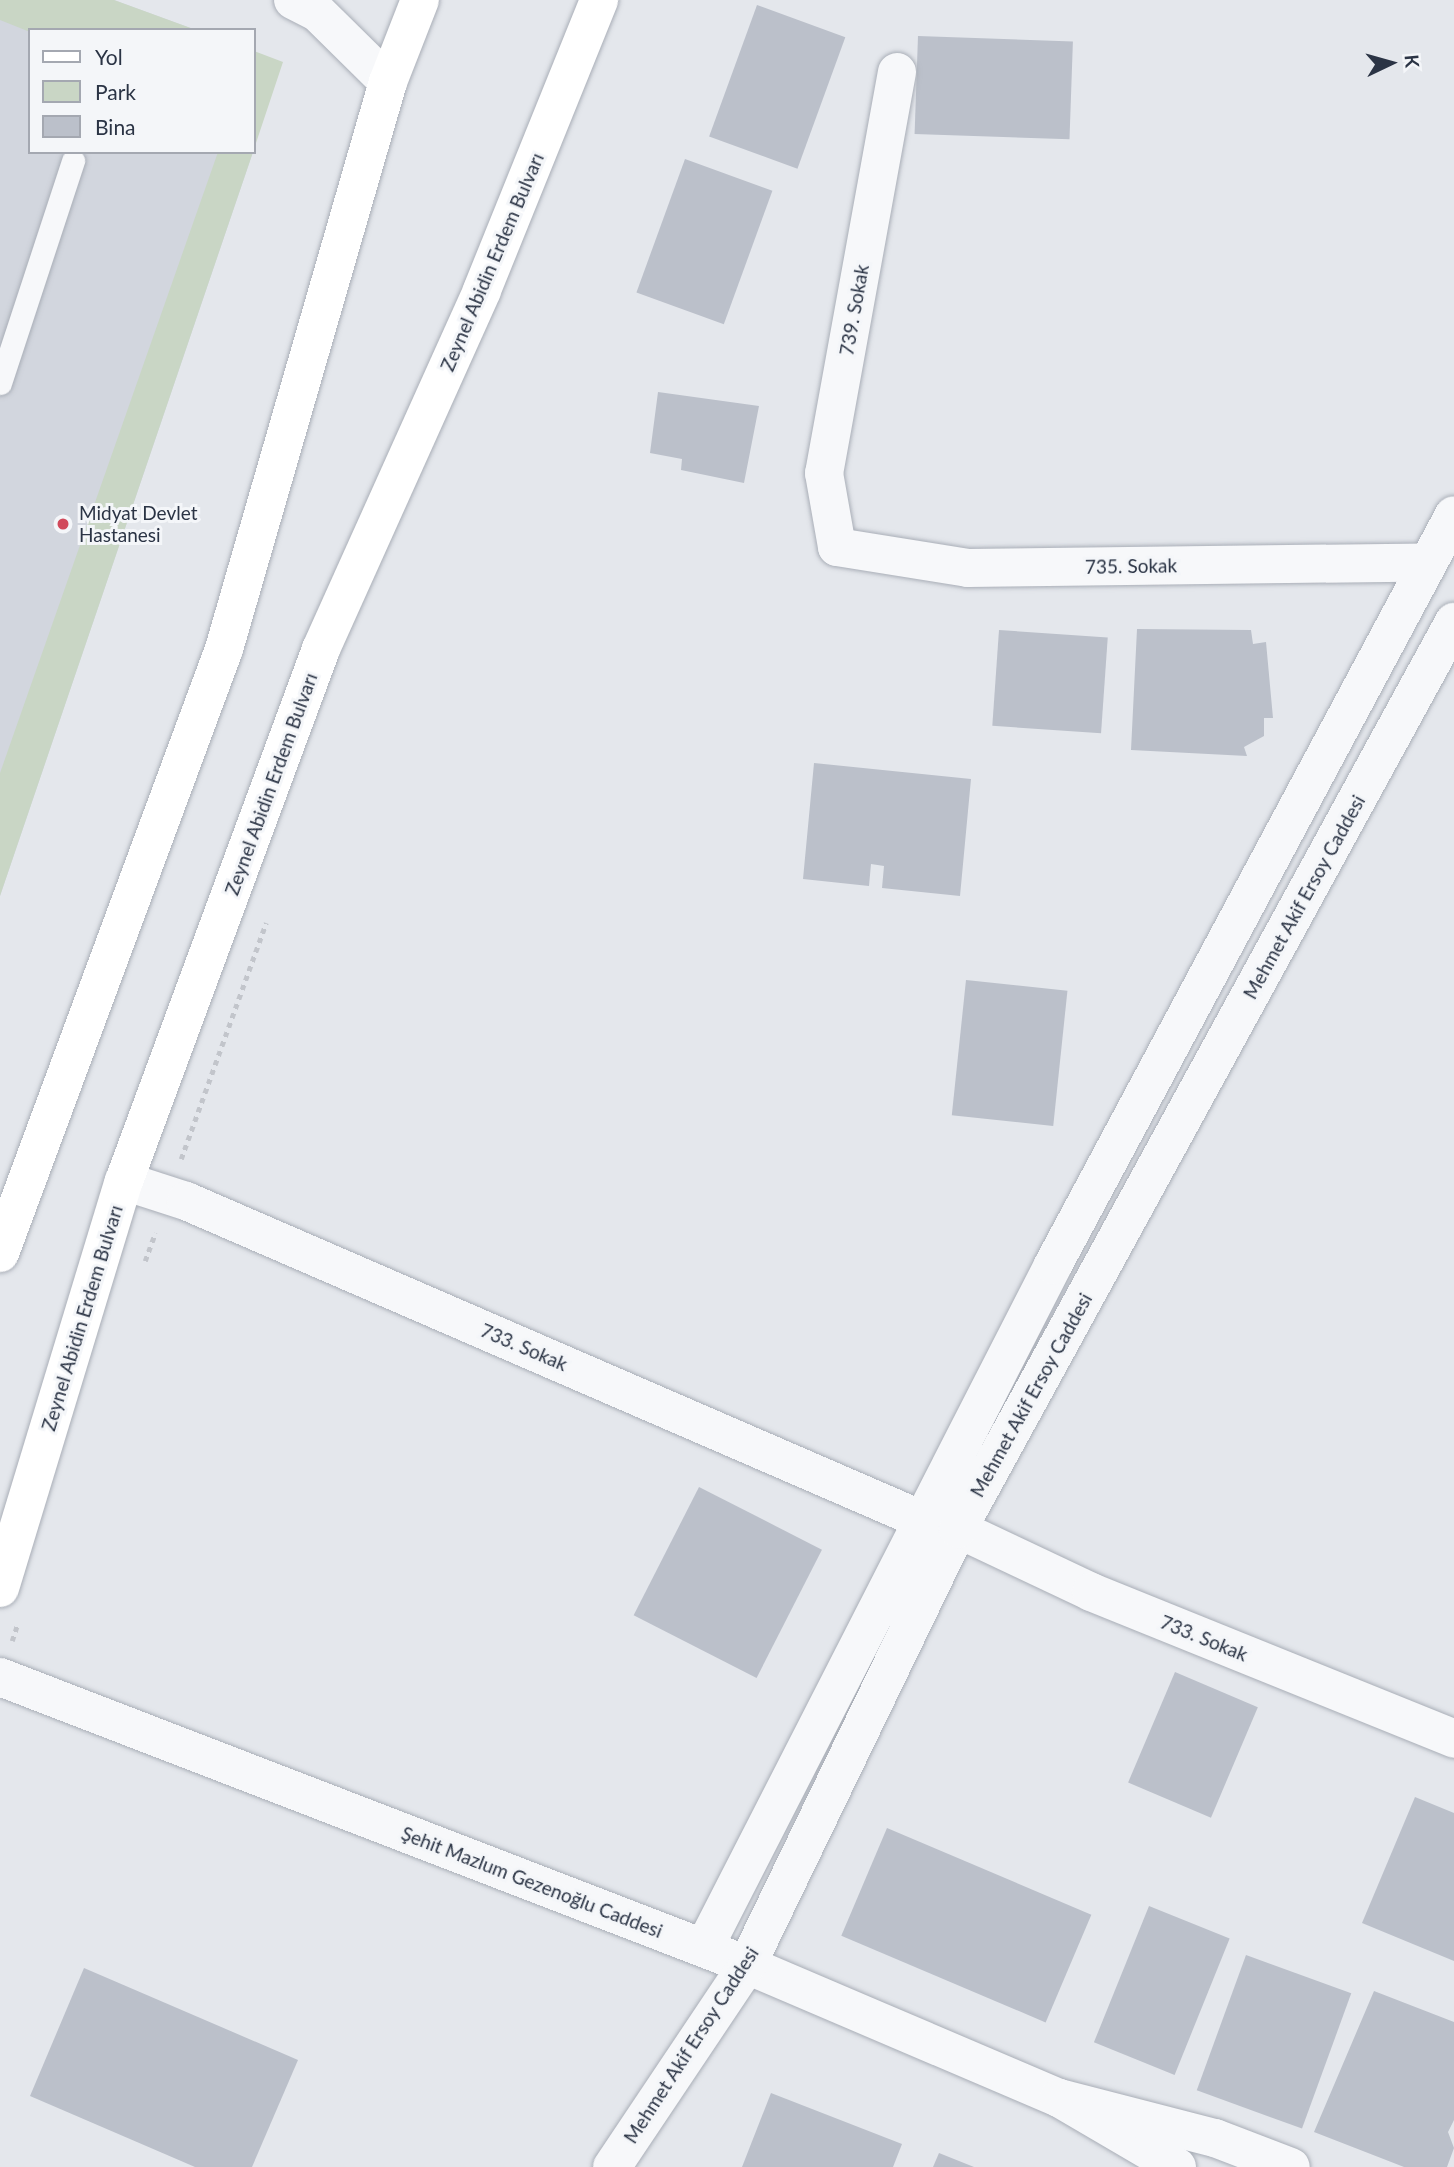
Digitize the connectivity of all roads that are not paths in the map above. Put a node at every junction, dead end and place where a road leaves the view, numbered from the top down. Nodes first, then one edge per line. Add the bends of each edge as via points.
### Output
1 (293, 0) edge
2 (420, 0) edge
3 (599, 0) edge
4 (897, 72) dead end
5 (388, 82) junction
6 (73, 161) dead end
7 (0, 383) edge
8 (1454, 515) edge
9 (837, 547) joint
10 (1428, 562) junction
11 (1454, 622) edge
12 (124, 1181) junction
13 (0, 1253) edge
14 (940, 1524) junction
15 (11, 1600) edge
16 (5, 1663) edge
17 (1454, 1739) edge
18 (704, 1948) junction
19 (747, 1965) junction
20 (1059, 2098) junction
21 (612, 2167) edge
22 (1177, 2167) edge
23 (1291, 2167) edge

1 - 5 street via 317,12
2 - 5 main road
3 - 12 main road, Zeynel Abidin Erdem Bulvarı via 487,277 321,649
4 - 9 street, 739. Sokak via 824,473
5 - 13 main road via 224,649
6 - 7 lane
8 - 10 street
9 - 10 street, 735. Sokak via 968,568
10 - 14 street
11 - 14 street, Mehmet Akif Ersoy Caddesi
12 - 14 street, 733. Sokak via 168,1195
12 - 15 main road, Zeynel Abidin Erdem Bulvarı
14 - 17 street, 733. Sokak via 1091,1592
14 - 18 street
14 - 19 street, Mehmet Akif Ersoy Caddesi
16 - 18 street, Şehit Mazlum Gezenoğlu Caddesi
18 - 19 street, Şehit Mazlum Gezenoğlu Caddesi
19 - 20 street, Şehit Mazlum Gezenoğlu Caddesi
19 - 21 street, Mehmet Akif Ersoy Caddesi
20 - 22 street, Şehit Mazlum Gezenoğlu Caddesi
20 - 23 street, Şehit Mazlum Gezenoğlu Caddesi via 1216,2138

